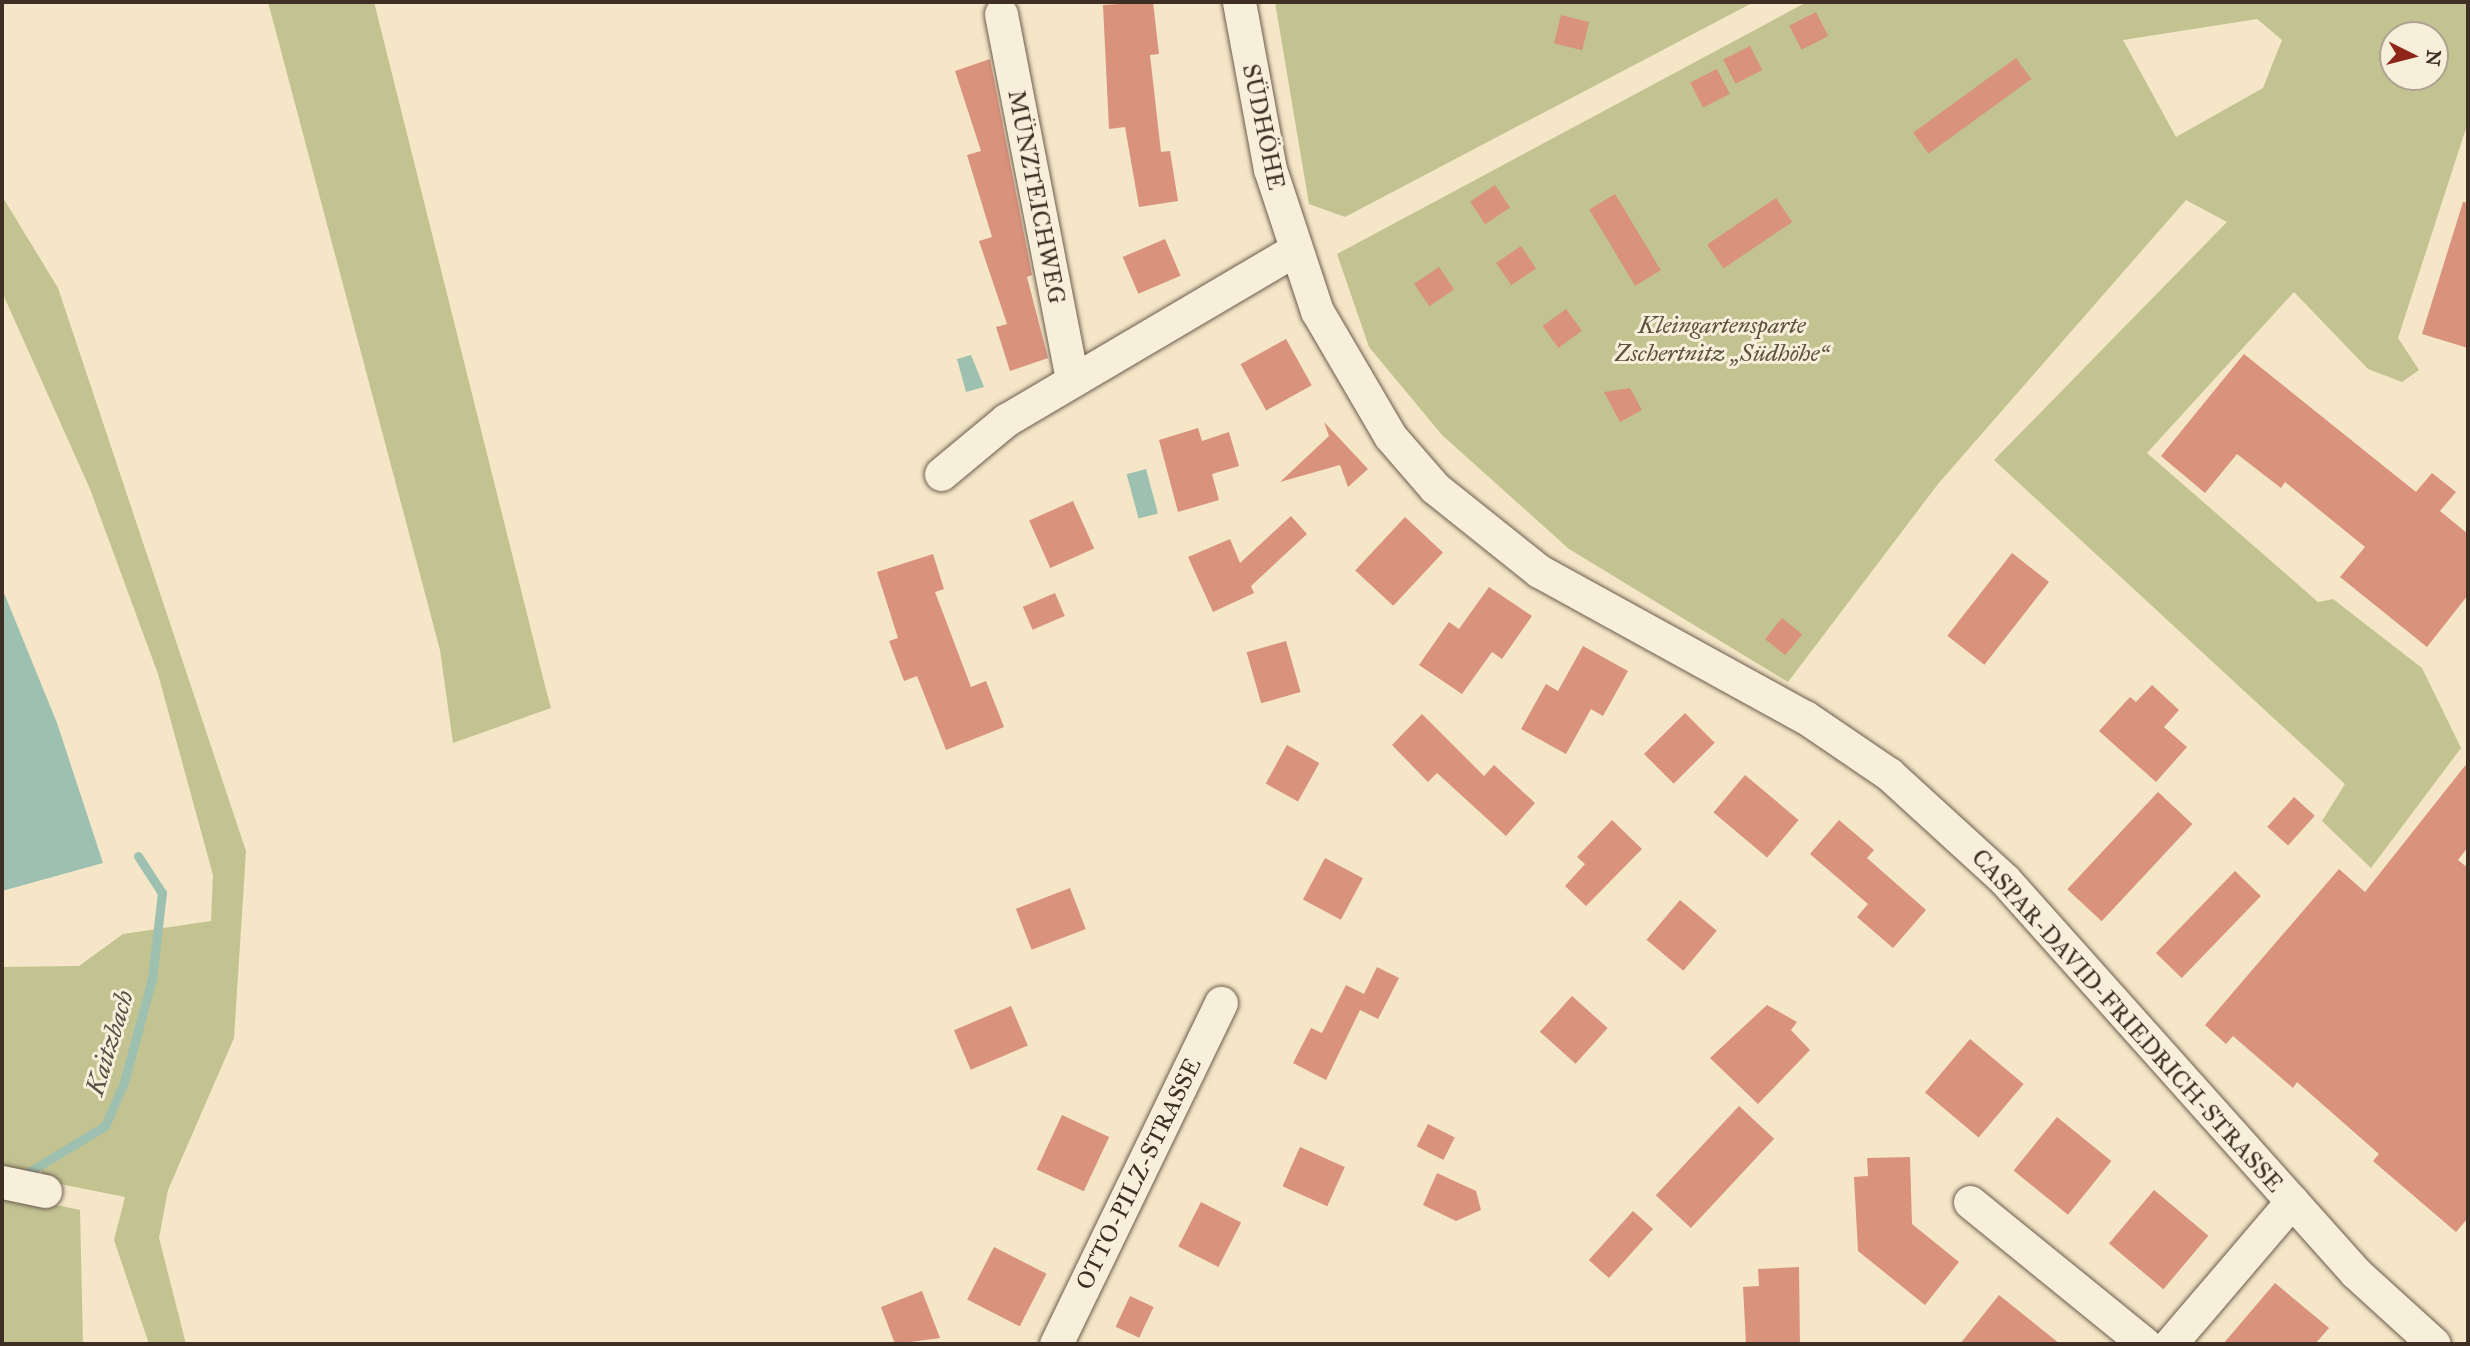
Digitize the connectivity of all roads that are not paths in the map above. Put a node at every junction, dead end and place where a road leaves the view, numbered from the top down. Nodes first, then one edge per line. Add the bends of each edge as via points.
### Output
1 (1239, 2) edge
2 (1001, 14) dead end
3 (1293, 251) junction
4 (1072, 380) junction
5 (941, 474) dead end
6 (1221, 1003) dead end
7 (2, 1182) edge
8 (45, 1191) dead end
9 (2292, 1201) junction
10 (1970, 1202) dead end
11 (1056, 1344) edge
12 (2145, 1344) edge
13 (2170, 1344) edge
14 (2434, 1344) edge

1 - 3 street, SÜDHÖHE via 1270,169
2 - 4 street, MÜNZTEICHWEG
3 - 4 street
3 - 9 street, CASPAR-DAVID-FRIEDRICH-STRASSE via 1343,365 1390,436 1435,488 1539,571 1805,718 1889,774 2004,879
4 - 5 street via 1006,420
6 - 11 street, OTTO-PILZ-STRASSE
7 - 8 street
9 - 13 street
9 - 14 street, CASPAR-DAVID-FRIEDRICH-STRASSE via 2356,1273
10 - 12 street

